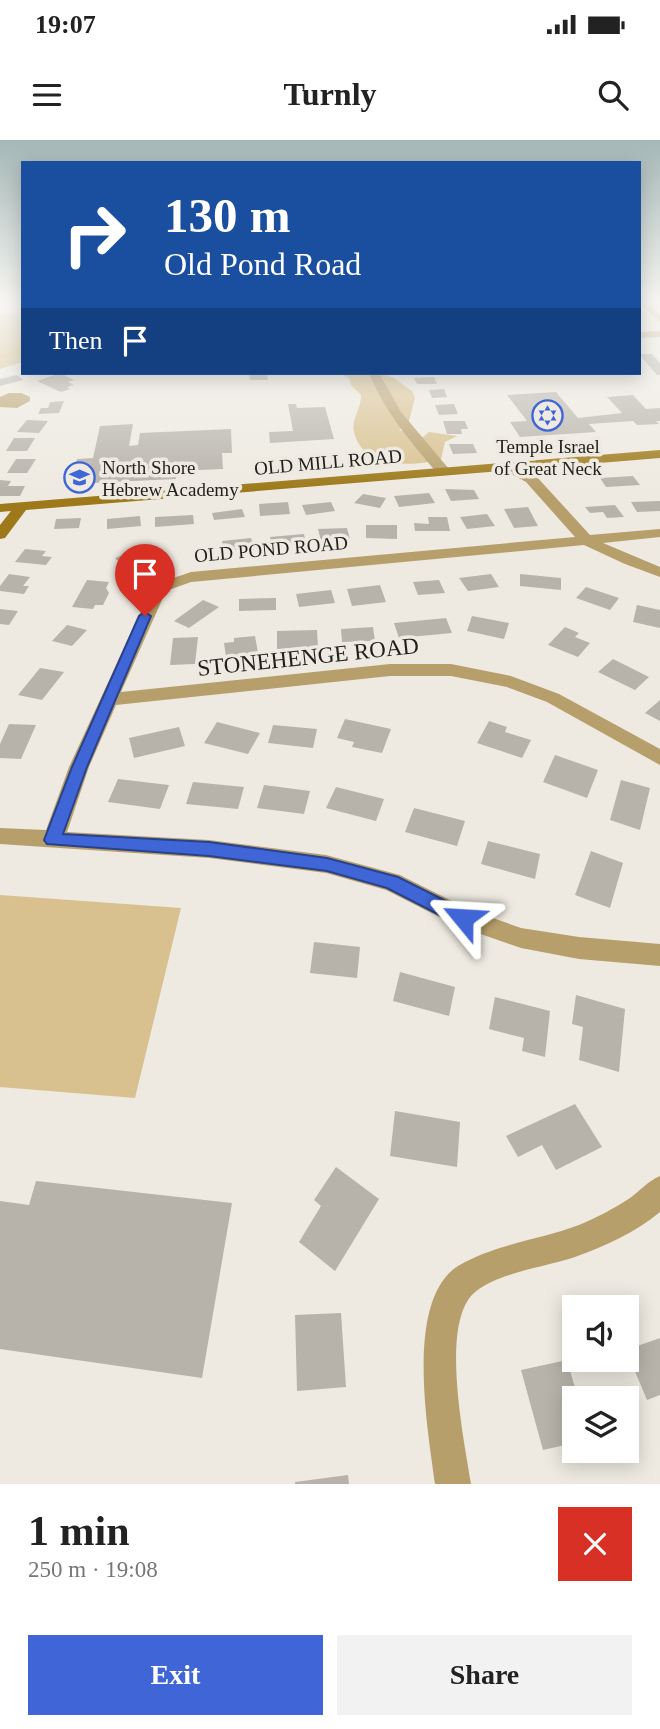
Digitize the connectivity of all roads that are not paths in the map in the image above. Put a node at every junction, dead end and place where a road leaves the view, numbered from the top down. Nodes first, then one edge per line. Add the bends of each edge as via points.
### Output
1 (375, 375) edge
2 (9, 406) dead end
3 (0, 420) edge
4 (660, 454) edge
5 (444, 472) junction
6 (531, 472) junction
7 (21, 507) junction
8 (0, 508) edge
9 (660, 533) edge
10 (0, 535) edge
11 (586, 540) junction
12 (660, 572) edge
13 (108, 700) junction
14 (660, 758) edge
15 (0, 836) edge
16 (53, 840) junction
17 (660, 955) edge
18 (660, 1191) edge
19 (453, 1484) edge

1 - 5 street via 410,435
2 - 3 street
4 - 6 street, OLD MILL ROAD
5 - 6 street, OLD MILL ROAD via 509,467
5 - 7 street, OLD MILL ROAD
6 - 11 street
7 - 8 street, OLD MILL ROAD
7 - 10 street
9 - 11 street, OLD POND ROAD
11 - 12 street
11 - 13 street, OLD POND ROAD via 174,581 154,594
13 - 14 street, STONEHENGE ROAD via 390,670 451,670 511,682 553,698
13 - 16 street, OLD POND ROAD
15 - 16 street
16 - 17 street via 209,849 327,864 392,882 463,918 522,938
18 - 19 street via 631,1214 587,1238 496,1266 456,1289 443,1326 440,1390

